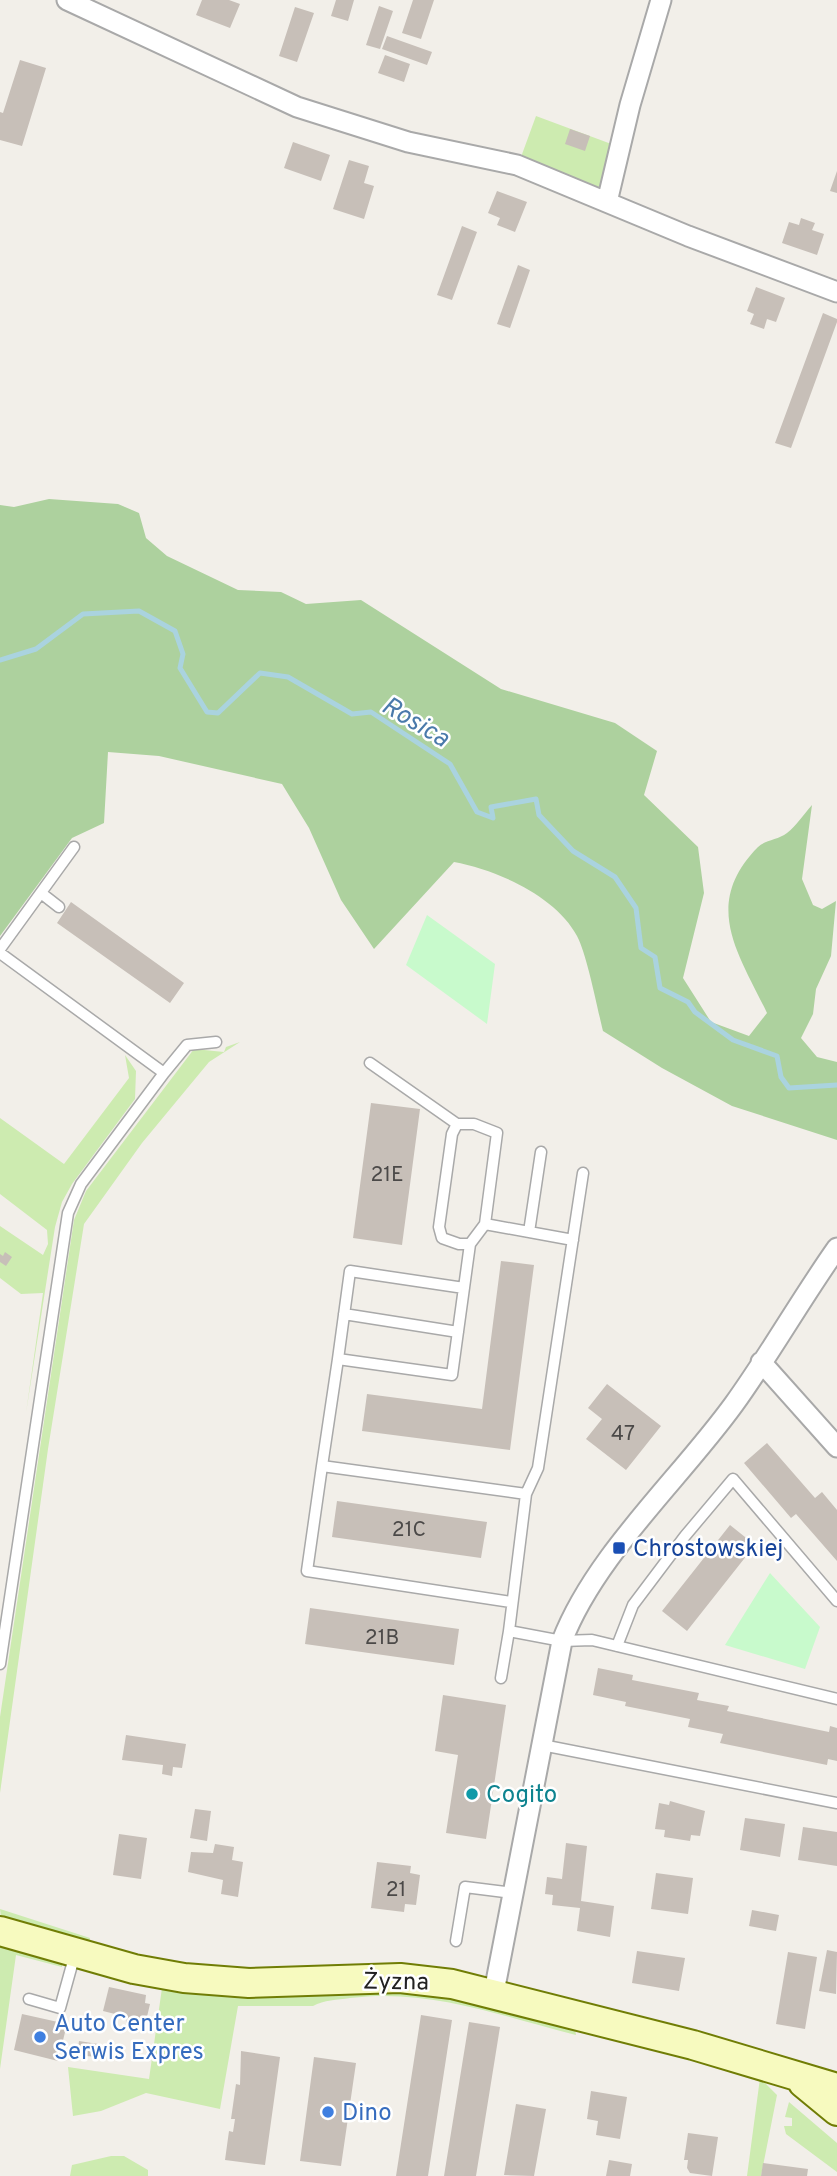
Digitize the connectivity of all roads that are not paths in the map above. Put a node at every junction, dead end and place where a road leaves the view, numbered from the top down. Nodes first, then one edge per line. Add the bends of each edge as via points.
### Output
1 (67, 0) edge
2 (661, 0) edge
3 (607, 202) junction
4 (837, 292) edge
5 (75, 847) dead end
6 (41, 893) junction
7 (60, 907) dead end
8 (0, 951) edge
9 (216, 1042) dead end
10 (370, 1063) dead end
11 (164, 1073) junction
12 (457, 1124) junction
13 (541, 1152) dead end
14 (583, 1173) dead end
15 (485, 1224) junction
16 (529, 1232) junction
17 (573, 1240) junction
18 (470, 1244) junction
19 (837, 1248) edge
20 (464, 1288) junction
21 (344, 1314) junction
22 (458, 1332) junction
23 (338, 1359) junction
24 (761, 1362) junction
25 (837, 1447) edge
26 (322, 1466) junction
27 (526, 1494) junction
28 (837, 1601) edge
29 (511, 1602) junction
30 (509, 1631) junction
31 (562, 1642) junction
32 (617, 1646) junction
33 (0, 1664) edge
34 (501, 1678) dead end
35 (837, 1699) edge
36 (541, 1745) junction
37 (837, 1803) edge
38 (513, 1893) junction
39 (0, 1931) edge
40 (456, 1941) dead end
41 (76, 1953) junction
42 (494, 1992) junction
43 (29, 1999) dead end
44 (786, 2071) junction
45 (837, 2088) edge
46 (837, 2111) edge

1 - 3 street via 297,107 408,142 517,165
2 - 3 street
3 - 4 street
5 - 6 lane
6 - 7 lane
6 - 8 lane
8 - 11 lane
9 - 11 lane via 187,1045
10 - 12 lane
11 - 33 lane via 81,1184 68,1213
12 - 15 lane via 474,1124 497,1133
12 - 18 lane via 439,1227 442,1238
13 - 16 lane
14 - 17 lane
15 - 16 lane
15 - 18 lane
16 - 17 lane
17 - 27 lane via 538,1468
18 - 20 lane
19 - 24 street
20 - 21 lane via 350,1271
20 - 22 lane
21 - 22 lane
21 - 23 lane
22 - 23 lane via 452,1375
23 - 26 lane
24 - 25 street
24 - 31 street via 734,1404 597,1576 574,1610
26 - 27 lane
26 - 29 lane via 307,1571
27 - 29 lane
28 - 32 lane via 733,1479 633,1605
29 - 30 lane
30 - 31 lane
30 - 34 lane
31 - 32 lane via 592,1640
31 - 36 street
32 - 35 lane
36 - 37 lane
36 - 38 street
38 - 40 lane via 465,1886
38 - 42 street
39 - 41 street, Żyzna
41 - 42 street, Żyzna via 146,1972 219,1982 400,1978
41 - 43 lane via 60,2008
42 - 44 street, Żyzna
44 - 45 street, Żyzna
44 - 46 street, Żyzna

